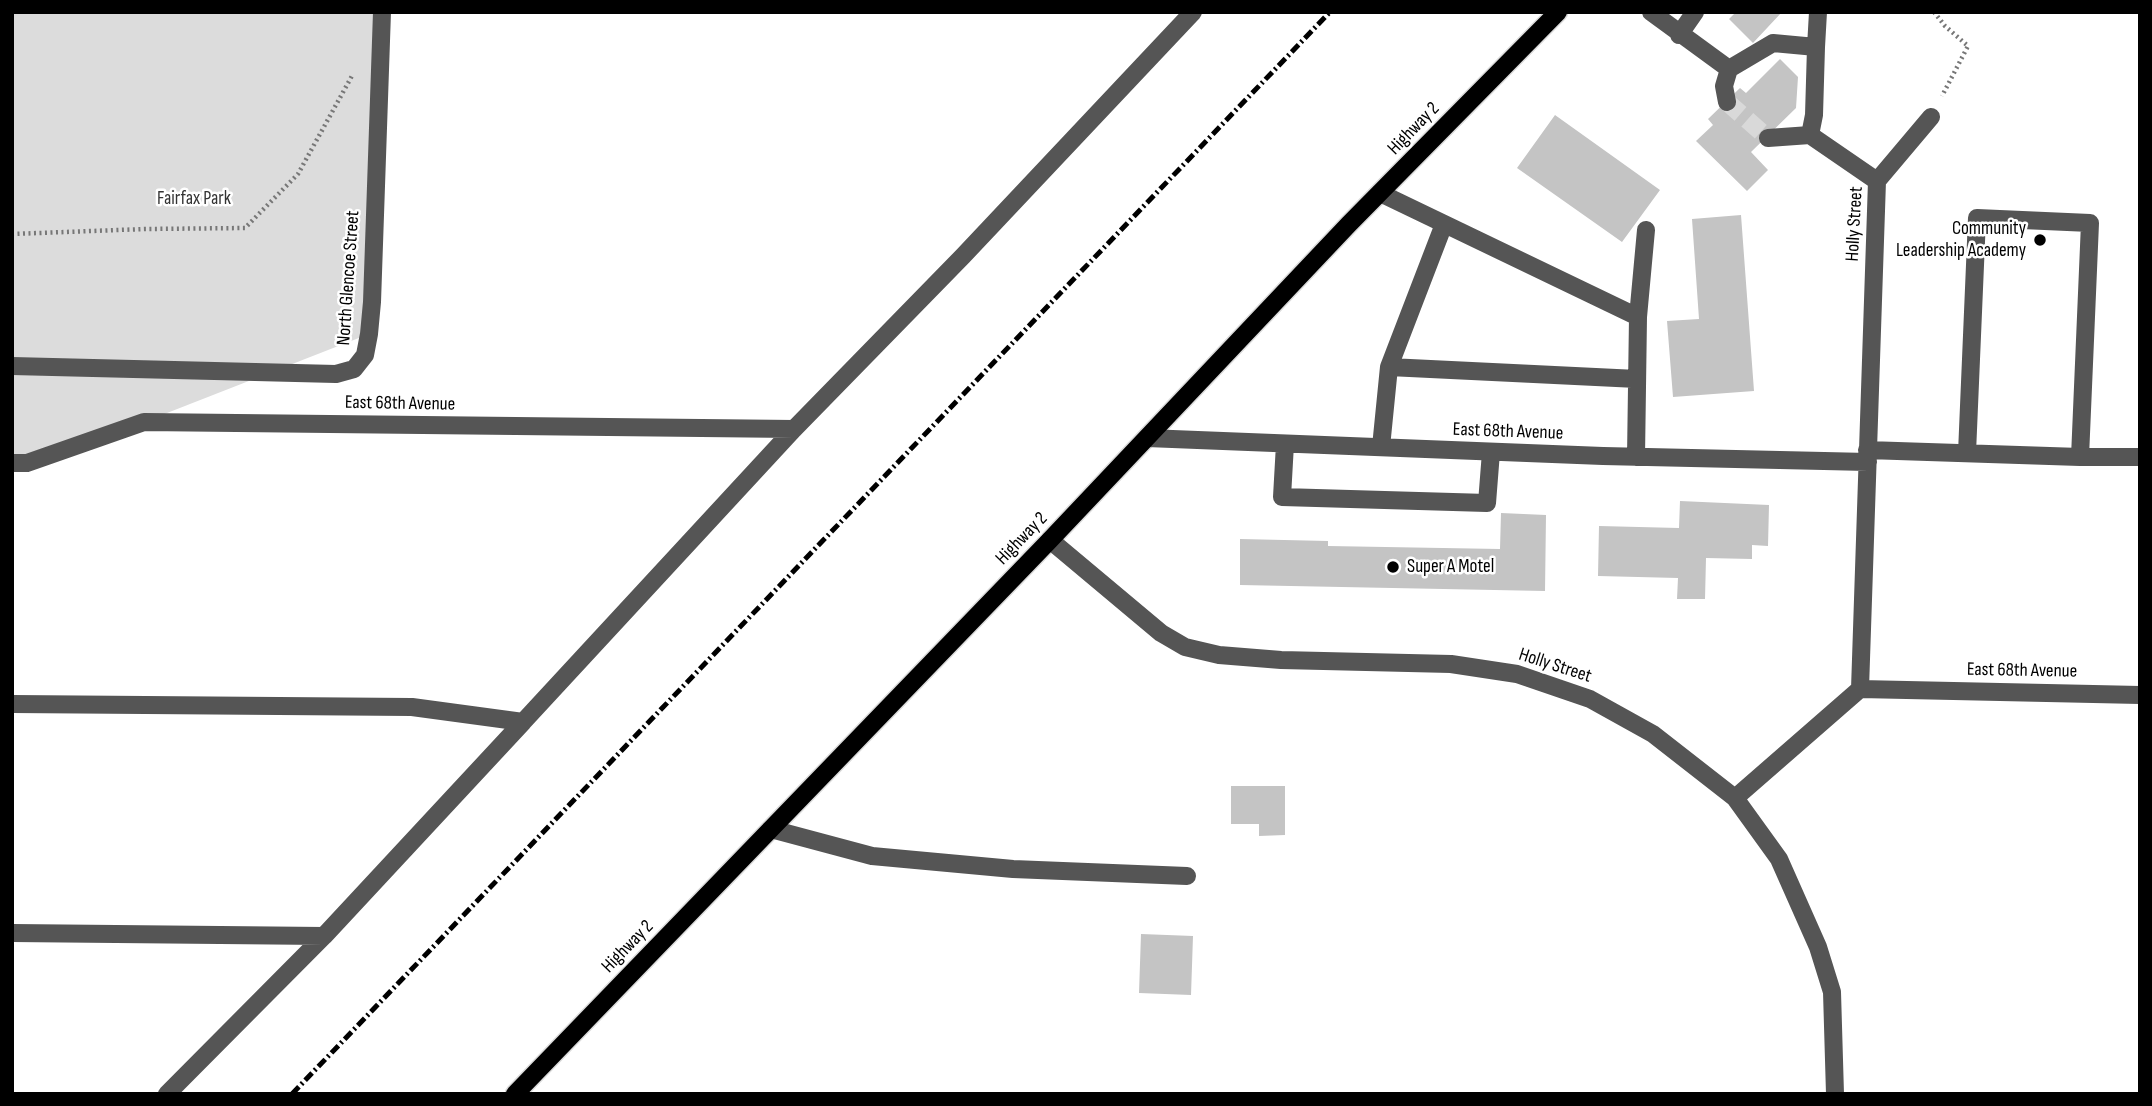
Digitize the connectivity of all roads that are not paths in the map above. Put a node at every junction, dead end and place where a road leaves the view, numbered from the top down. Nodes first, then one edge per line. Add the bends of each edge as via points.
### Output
1 (382, 12) edge
2 (1193, 12) edge
3 (1558, 12) edge
4 (1651, 12) edge
5 (1695, 12) edge
6 (1818, 12) edge
7 (1679, 35) junction
8 (1816, 47) junction
9 (1729, 69) junction
10 (1727, 102) dead end
11 (1931, 117) road end
12 (1810, 135) junction
13 (1768, 138) dead end
14 (1877, 181) junction
15 (1380, 193) junction
16 (1444, 224) junction
17 (1646, 230) dead end
18 (1638, 317) junction
19 (12, 366) edge
20 (1389, 367) junction
21 (1637, 379) junction
22 (794, 429) junction
23 (1147, 438) junction
24 (1285, 443) junction
25 (1381, 447) junction
26 (1490, 452) junction
27 (1967, 453) junction
28 (1867, 456) junction
29 (1636, 457) junction
30 (2080, 457) junction
31 (2140, 457) edge
32 (12, 463) edge
33 (1050, 540) junction
34 (1860, 688) junction
35 (2140, 695) edge
36 (12, 704) edge
37 (523, 722) junction
38 (1735, 798) junction
39 (771, 829) junction
40 (1187, 876) dead end
41 (12, 933) edge
42 (324, 936) junction
43 (167, 1094) edge
44 (515, 1094) edge
45 (1835, 1094) edge

1 - 19 street, North Glencoe Street via 372,302 365,355 354,369 336,374
2 - 22 street
3 - 15 main road, Highway 2
4 - 7 street
5 - 7 street
6 - 8 street
7 - 9 street
8 - 9 street via 1773,43
8 - 12 street
9 - 10 street via 1724,86
11 - 14 street, Holly Street
12 - 13 street
12 - 14 street
14 - 28 street, Holly Street
15 - 16 street
15 - 23 main road, Highway 2
16 - 18 street
16 - 20 street
17 - 18 street
18 - 21 street
20 - 21 street
20 - 25 street
21 - 29 street
22 - 32 street, East 68th Avenue via 144,422 27,463
22 - 37 street
23 - 24 street, East 68th Avenue
23 - 33 main road, Highway 2
24 - 25 street, East 68th Avenue
24 - 26 street via 1282,497 1487,503
25 - 26 street, East 68th Avenue
26 - 29 street, East 68th Avenue
27 - 28 street, East 68th Avenue
27 - 30 street, East 68th Avenue
27 - 30 street via 1977,218 2090,223
28 - 29 street, East 68th Avenue
28 - 34 street, Holly Street
30 - 31 street, East 68th Avenue
33 - 38 street, Holly Street via 1161,633 1185,647 1219,655 1451,664 1517,674 1590,699 1653,734
33 - 39 main road, Highway 2
34 - 35 street, East 68th Avenue
34 - 38 street
36 - 37 street via 412,707
37 - 42 street
38 - 45 street, Holly Street via 1779,859 1818,947 1832,992
39 - 40 street via 872,856 1013,869
39 - 44 main road, Highway 2
41 - 42 street
42 - 43 street

